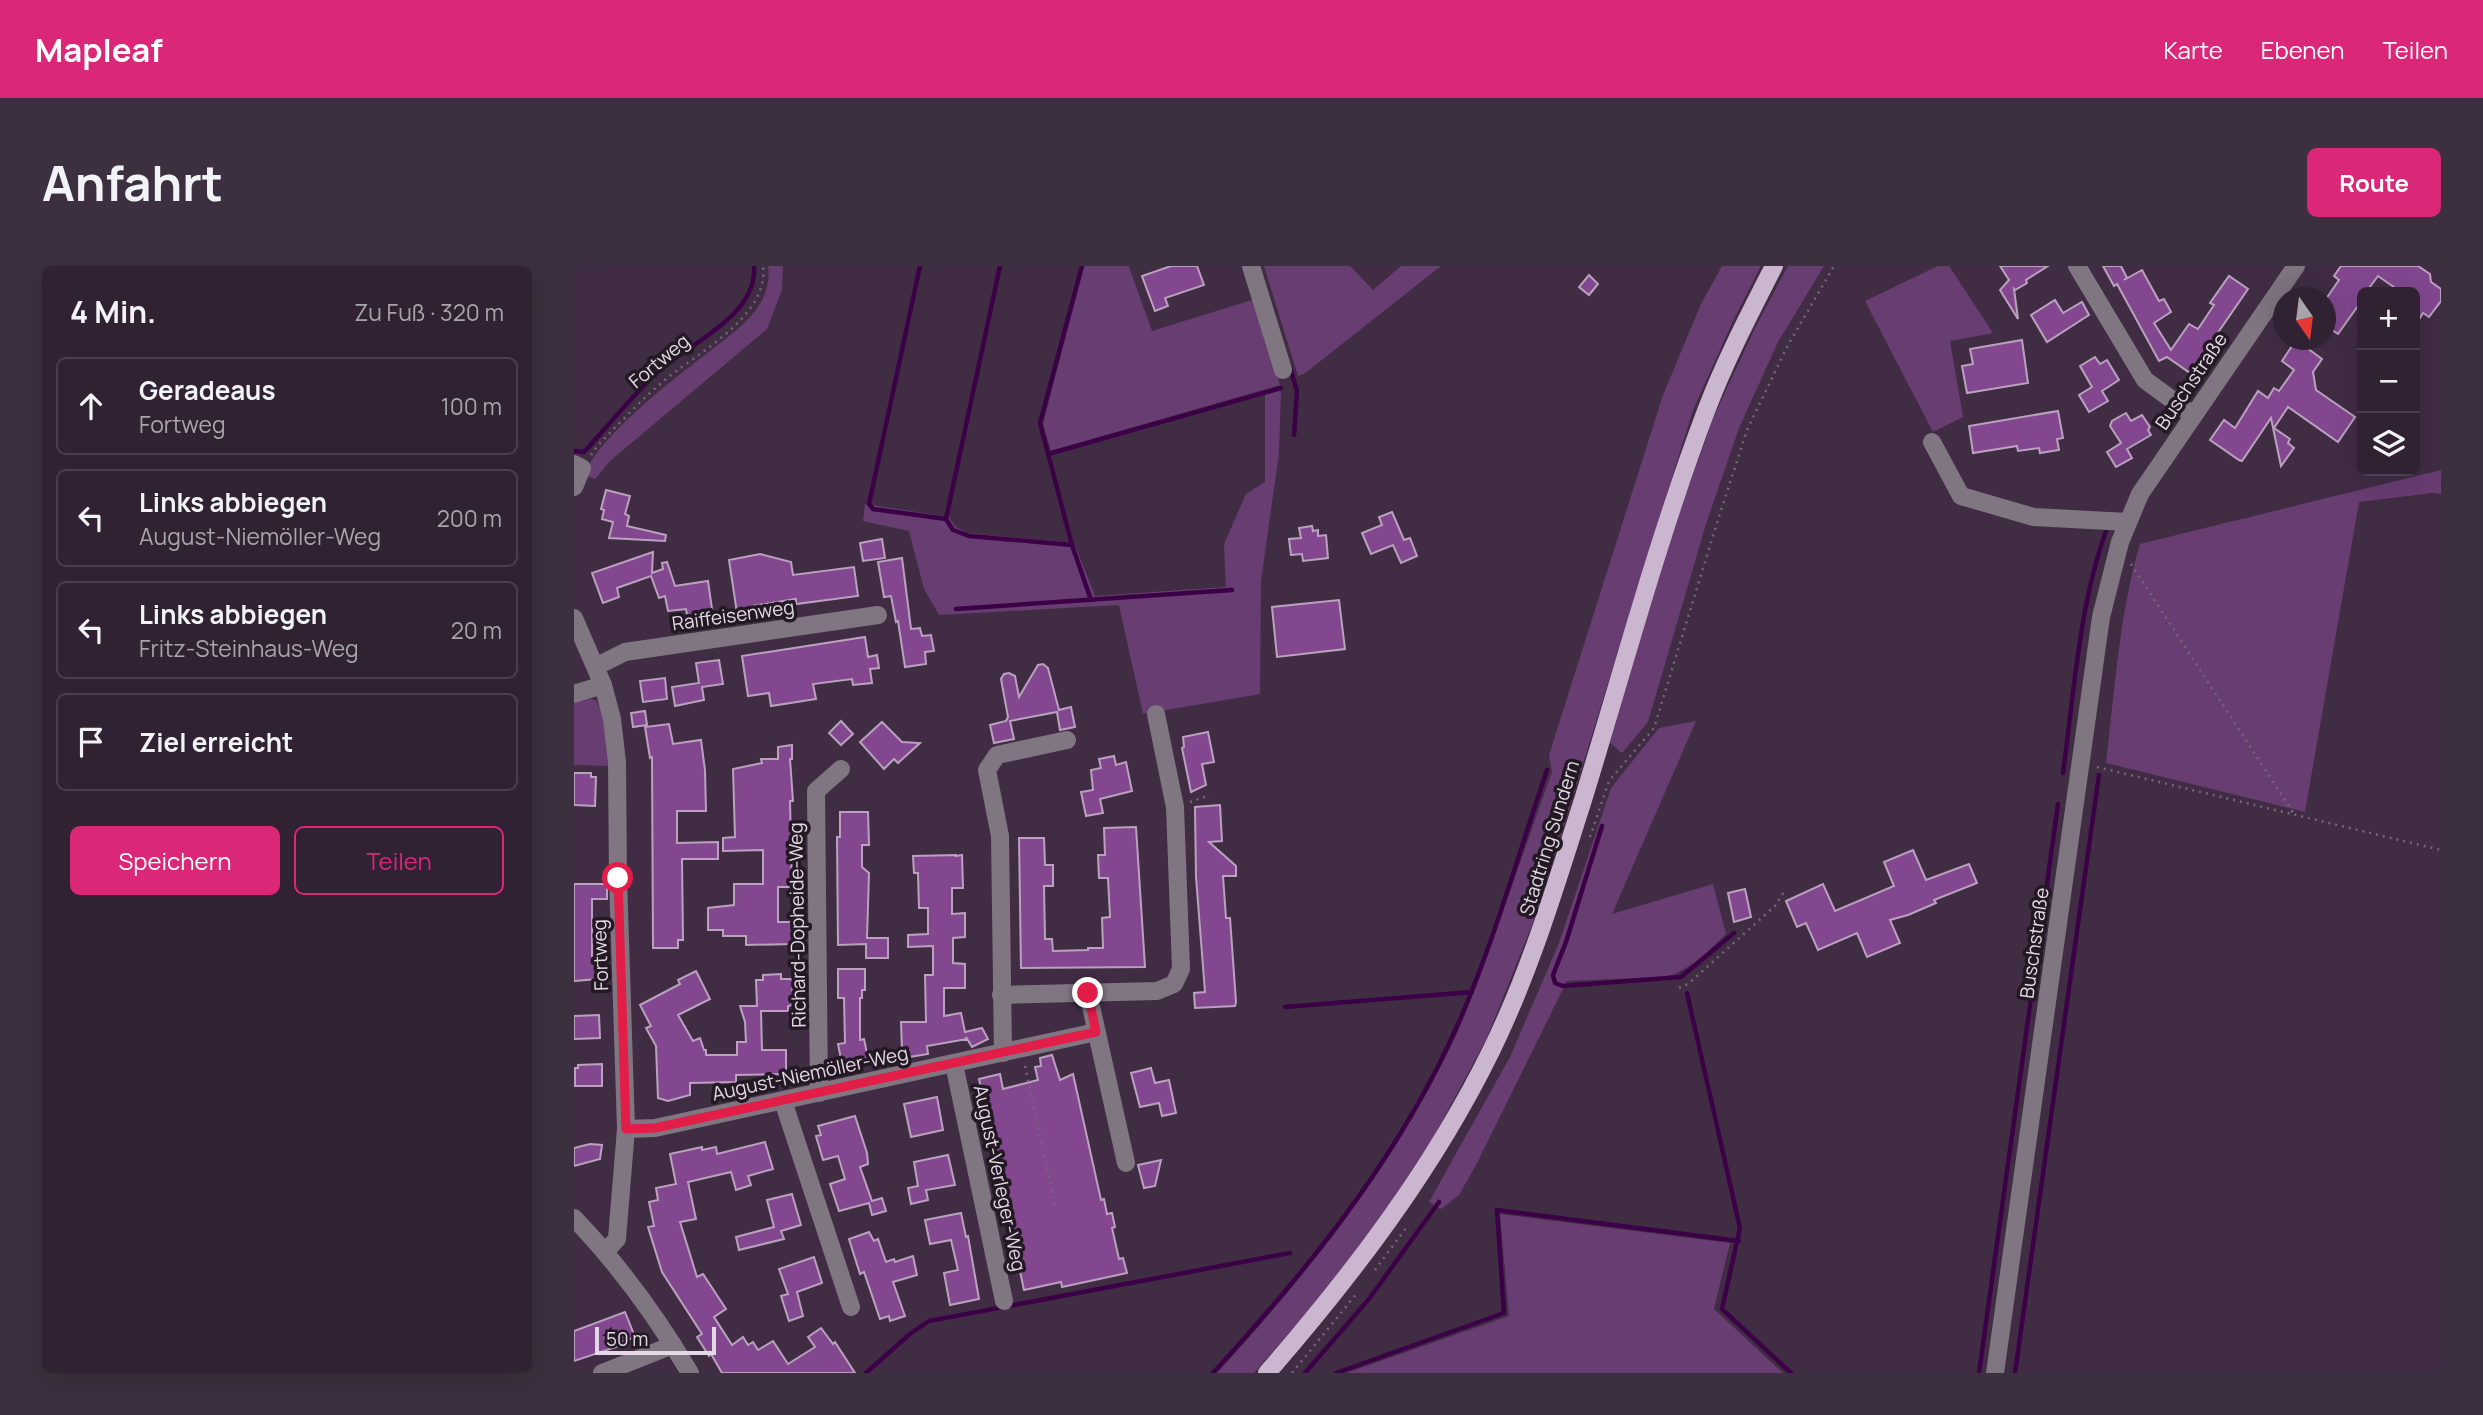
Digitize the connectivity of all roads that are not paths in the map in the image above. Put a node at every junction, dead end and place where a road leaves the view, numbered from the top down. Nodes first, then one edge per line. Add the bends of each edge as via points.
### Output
1 (1251, 266) edge
2 (1774, 266) edge
3 (2077, 266) edge
4 (2296, 266) edge
5 (1283, 370) dead end
6 (2193, 415) junction
7 (1932, 442) dead end
8 (578, 466) edge
9 (574, 487) edge
10 (2127, 522) junction
11 (878, 615) dead end
12 (574, 618) edge
13 (597, 666) junction
14 (603, 685) junction
15 (574, 694) edge
16 (1156, 714) dead end
17 (1067, 740) dead end
18 (841, 769) dead end
19 (1088, 993) junction
20 (1002, 995) junction
21 (1096, 1032) junction
22 (1003, 1053) junction
23 (954, 1064) junction
24 (819, 1093) junction
25 (783, 1101) junction
26 (626, 1129) junction
27 (1125, 1163) dead end
28 (574, 1217) edge
29 (606, 1251) junction
30 (1004, 1301) dead end
31 (851, 1307) dead end
32 (673, 1345) junction
33 (602, 1373) edge
34 (690, 1373) edge
35 (1268, 1373) edge
36 (1995, 1373) edge

1 - 5 street
2 - 35 main road, Stadtring Sundern via 1706,409 1542,930 1492,1049 1441,1141 1386,1225
3 - 6 street via 2145,380
4 - 6 street, Buschstraße
6 - 10 street, Buschstraße via 2140,494
7 - 10 street via 1961,496 2034,517
8 - 9 street
10 - 36 street, Buschstraße via 2101,617
11 - 13 street, Raiffeisenweg via 625,652
12 - 13 street, Fortweg
13 - 14 street, Fortweg
14 - 15 street
14 - 26 street, Fortweg via 617,762
16 - 19 street via 1175,807 1181,969 1174,984 1157,991
17 - 20 street via 997,755 988,770 999,836
18 - 24 street, Richard-Dopheide-Weg via 816,791
19 - 20 street
19 - 21 street
20 - 22 street
21 - 22 street, August-Niemöller-Weg
21 - 27 street
22 - 23 street, August-Niemöller-Weg
23 - 24 street, August-Niemöller-Weg
23 - 30 street, August-Verleger-Weg
24 - 25 street, August-Niemöller-Weg
25 - 26 street, August-Niemöller-Weg via 655,1128
25 - 31 street
26 - 29 street, Fortweg via 617,1239
28 - 29 street
29 - 32 street
32 - 33 street
32 - 34 street

